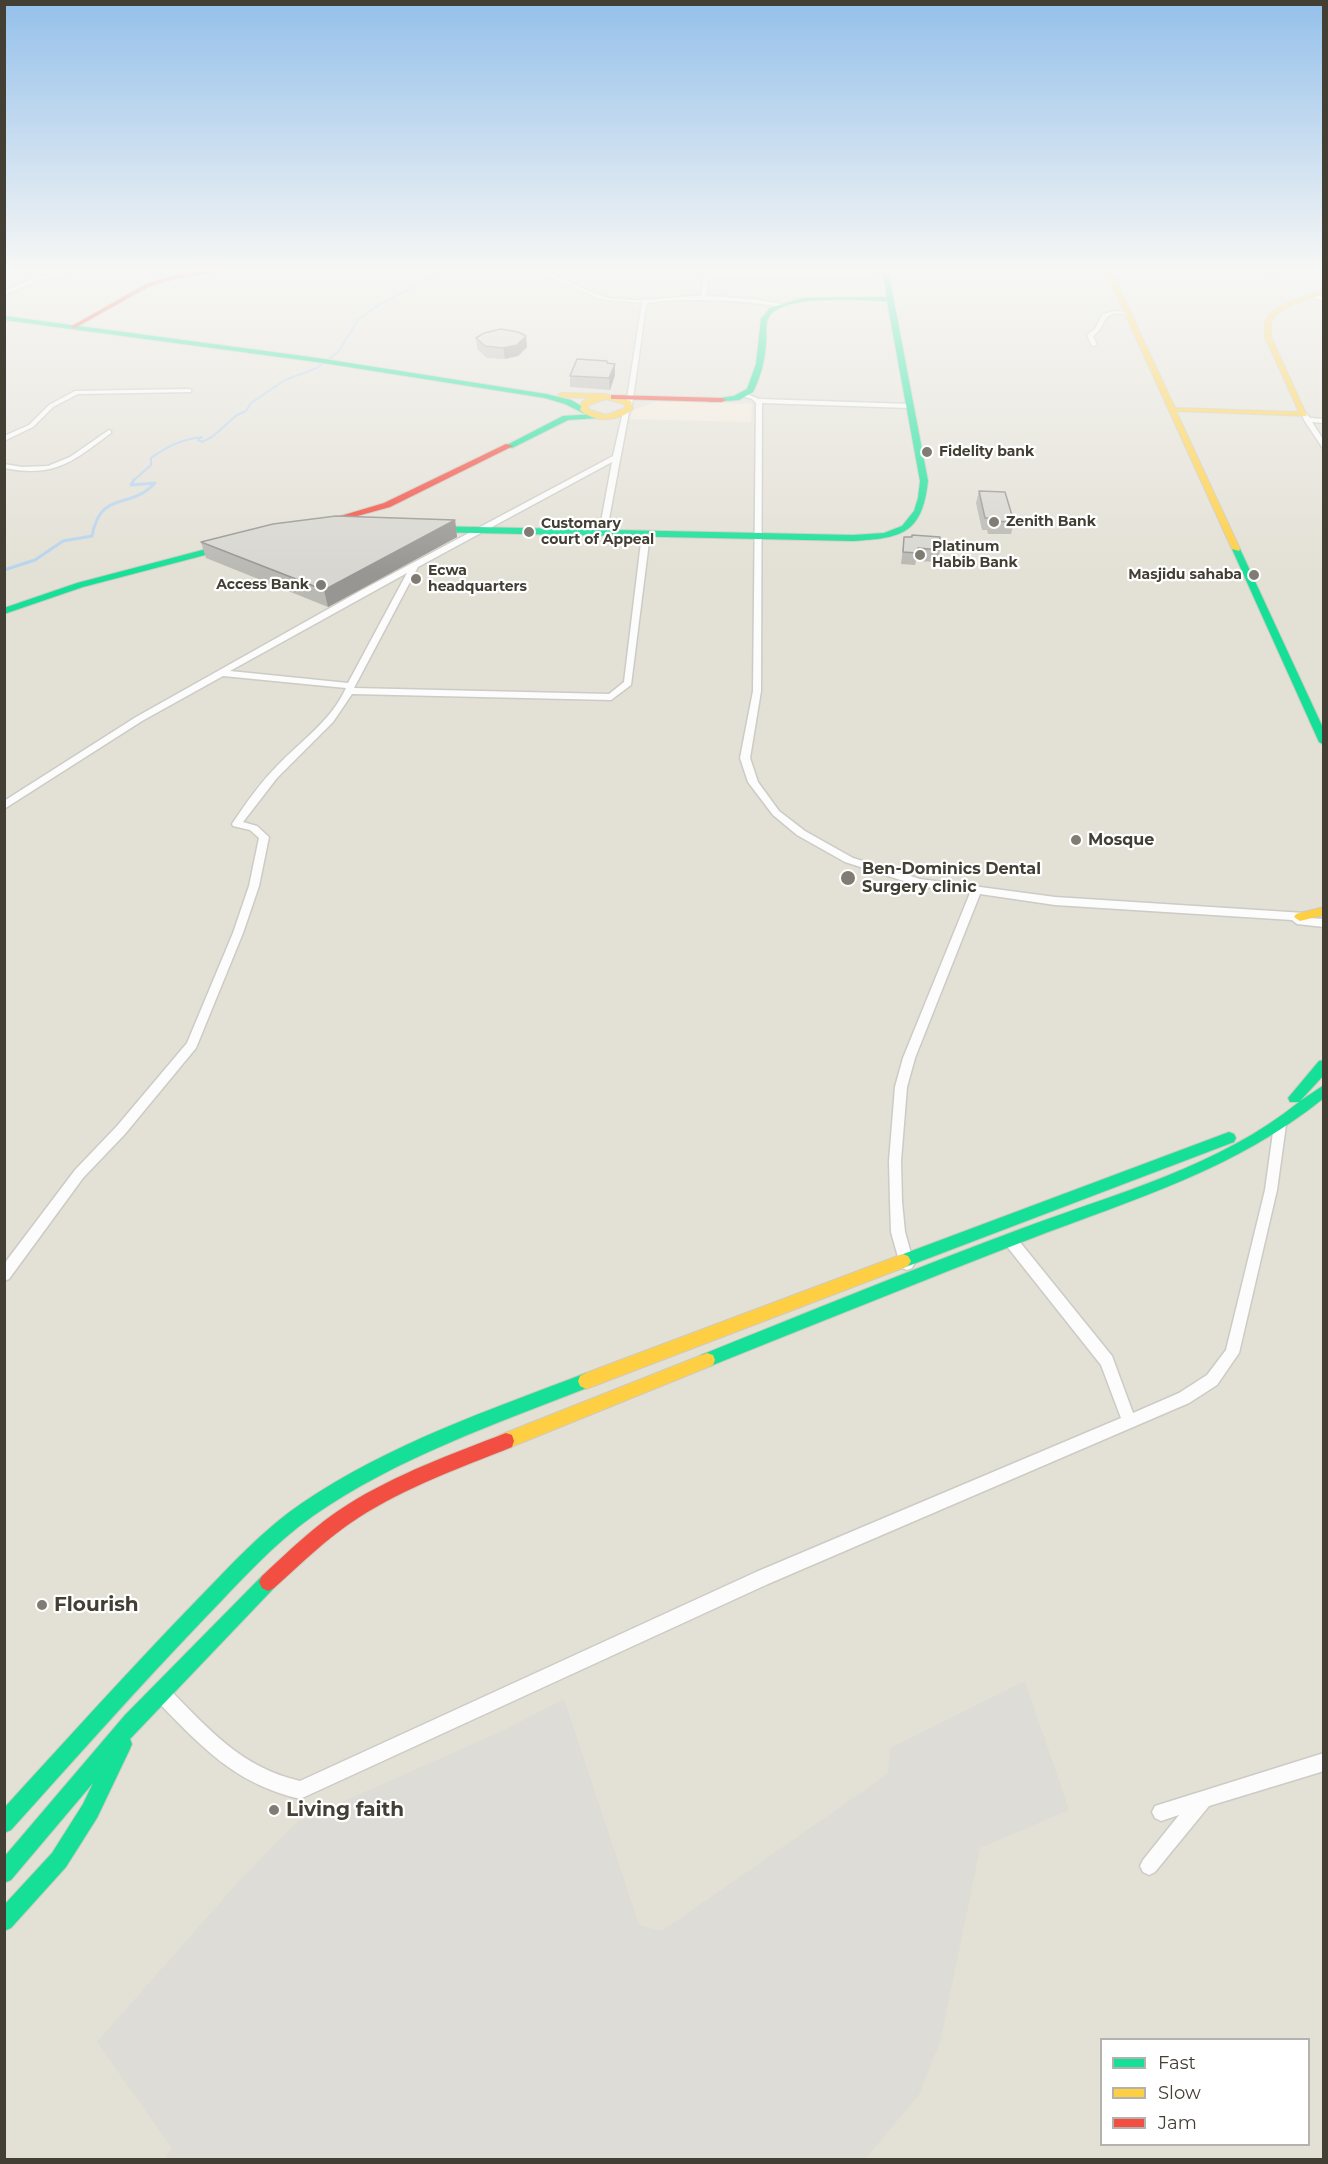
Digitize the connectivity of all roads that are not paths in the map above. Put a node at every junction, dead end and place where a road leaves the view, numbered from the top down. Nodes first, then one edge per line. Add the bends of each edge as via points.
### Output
1 (385, 371) edge
2 (633, 371) edge
3 (758, 371) edge
4 (897, 371) edge
5 (1154, 371) edge
6 (1161, 371) edge
7 (1284, 371) edge
8 (189, 391) dead end
9 (530, 394) junction
10 (608, 397) junction
11 (752, 398) junction
12 (628, 406) junction
13 (904, 406) junction
14 (1178, 409) junction
15 (590, 411) junction
16 (1306, 417) junction
17 (1323, 421) edge
18 (552, 424) junction
19 (109, 432) dead end
20 (620, 432) junction
21 (4, 439) edge
22 (1323, 448) edge
23 (617, 458) junction
24 (4, 465) edge
25 (332, 517) junction
26 (416, 529) edge
27 (482, 531) junction
28 (603, 533) junction
29 (646, 534) junction
30 (238, 543) edge
31 (757, 544) junction
32 (415, 565) junction
33 (4, 611) edge
34 (222, 673) junction
35 (350, 688) junction
36 (1323, 717) edge
37 (1323, 742) edge
38 (4, 806) edge
39 (976, 891) junction
40 (1269, 915) junction
41 (1300, 917) joint
42 (1322, 920) edge
43 (1321, 1073) edge
44 (1323, 1090) edge
45 (1280, 1125) junction
46 (1010, 1240) junction
47 (906, 1260) junction
48 (4, 1275) edge
49 (914, 1277) junction
50 (1129, 1421) junction
51 (160, 1692) junction
52 (132, 1722) junction
53 (1323, 1762) edge
54 (54, 1767) junction
55 (16, 1789) dead end
56 (1202, 1801) junction
57 (1161, 1812) dead end
58 (4, 1823) edge
59 (1149, 1866) dead end
60 (5, 1872) edge
61 (4, 1921) edge

1 - 9 main road
2 - 12 street
3 - 11 main road via 759,392
4 - 13 main road
5 - 37 main road
6 - 14 main road
7 - 16 main road
8 - 21 street via 77,392 51,406 31,426
9 - 10 main road
9 - 15 main road
10 - 12 main road
10 - 15 main road
11 - 12 main road via 661,399
11 - 13 street
11 - 31 street
12 - 15 main road
12 - 20 street
13 - 31 main road via 924,481 919,512 912,526 893,535
14 - 16 main road
14 - 36 main road
15 - 18 main road
15 - 18 main road
15 - 20 street via 615,424
16 - 17 street
16 - 22 street
18 - 25 main road via 387,505
19 - 24 street via 55,469 39,471
20 - 23 street
23 - 27 street
23 - 28 street
25 - 25 main road via 361,527 306,526
26 - 27 main road
27 - 28 main road
27 - 32 street
28 - 29 main road
29 - 31 main road via 735,537
29 - 35 street via 628,684 611,698
30 - 33 main road via 80,585
31 - 39 street via 758,691 745,758 760,794 788,823 849,860 919,882
32 - 34 street
32 - 35 street
34 - 35 street
34 - 38 street via 139,719
35 - 48 street via 345,704 280,768 237,824 253,828 264,837 263,845 238,933 192,1045 79,1174
39 - 40 street via 1055,901
39 - 47 street via 901,1087 895,1149 896,1202 898,1232
40 - 41 street
40 - 42 street
41 - 42 main road
43 - 47 main road via 1284,1107 1227,1139
44 - 45 main road
45 - 46 main road via 1199,1168
45 - 50 street via 1271,1190 1232,1353 1221,1370 1199,1390
46 - 49 main road
46 - 50 street via 1107,1361
47 - 49 street
47 - 54 main road via 466,1427 337,1490 262,1546 169,1640
49 - 51 main road via 442,1467 367,1503 327,1530 263,1586
50 - 51 street via 762,1578 300,1790 284,1788 237,1766
51 - 52 main road
52 - 60 main road
52 - 61 main road via 106,1781 66,1850
53 - 56 street
54 - 55 main road
54 - 58 main road
56 - 57 street
56 - 59 street

